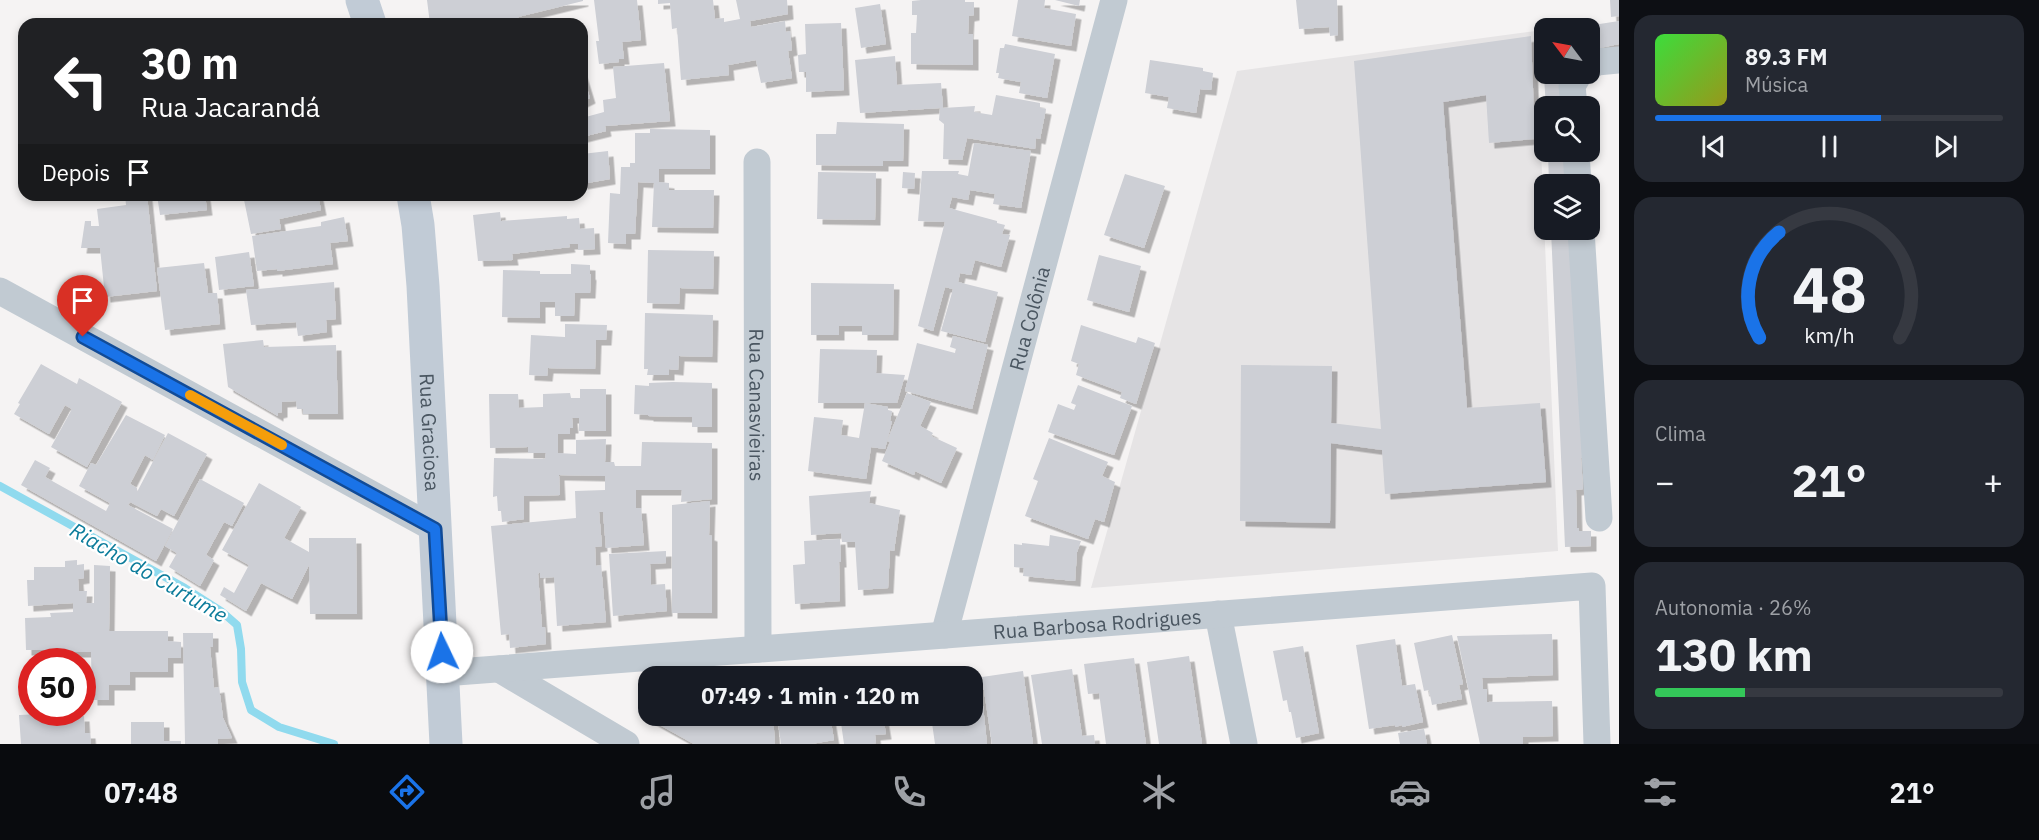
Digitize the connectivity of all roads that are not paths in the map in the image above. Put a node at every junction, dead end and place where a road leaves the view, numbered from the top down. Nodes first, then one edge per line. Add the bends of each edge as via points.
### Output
1 (362, 0) edge
2 (1114, 0) edge
3 (368, 18) edge
4 (1619, 60) edge
5 (1600, 62) edge
6 (757, 162) dead end
7 (414, 201) edge
8 (1582, 240) edge
9 (0, 291) edge
10 (1599, 518) dead end
11 (435, 529) junction
12 (1218, 614) junction
13 (944, 635) junction
14 (758, 649) junction
15 (499, 669) junction
16 (442, 673) junction
17 (446, 744) edge
18 (626, 744) edge
19 (1244, 744) edge
20 (1597, 744) edge

1 - 3 main road
2 - 13 street, Rua Colônia
4 - 5 street
6 - 14 street, Rua Canasvieiras
7 - 11 main road, Rua Graciosa via 423,286
8 - 10 street
9 - 11 street
11 - 16 main road, Rua Graciosa
12 - 13 street, Rua Barbosa Rodrigues
12 - 19 street
12 - 20 street, Rua Barbosa Rodrigues via 1592,586
13 - 14 street, Rua Barbosa Rodrigues
14 - 15 street, Rua Barbosa Rodrigues
15 - 16 street, Rua Barbosa Rodrigues
15 - 18 street
16 - 17 main road, Rua Graciosa

